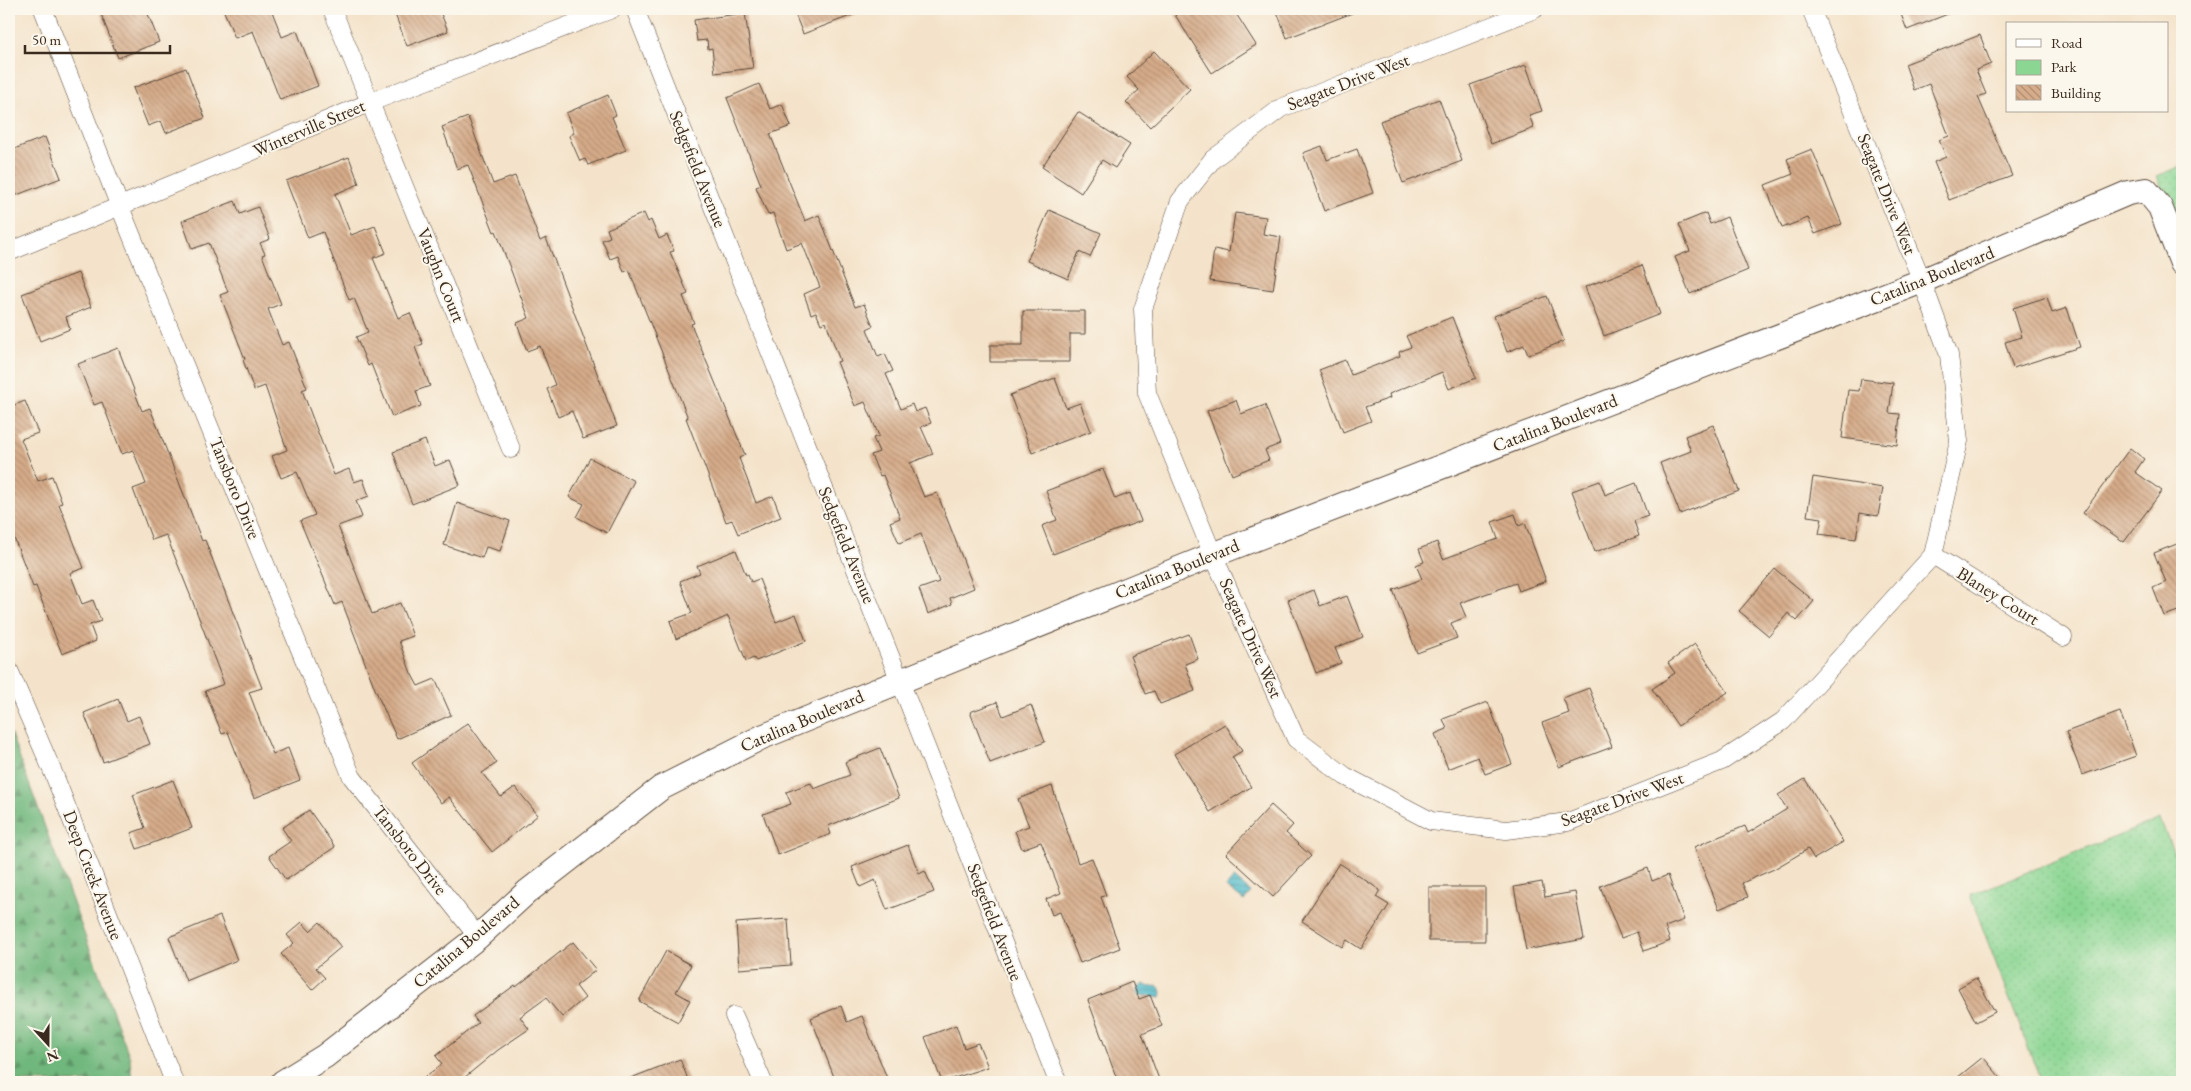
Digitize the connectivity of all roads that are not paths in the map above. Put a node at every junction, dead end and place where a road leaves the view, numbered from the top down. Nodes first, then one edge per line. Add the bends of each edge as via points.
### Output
1 (43, 9) edge
2 (332, 9) edge
3 (612, 9) edge
4 (635, 9) edge
5 (1535, 9) edge
6 (1810, 9) edge
7 (371, 102) junction
8 (120, 207) junction
9 (9, 252) edge
10 (2182, 263) edge
11 (1922, 281) junction
12 (511, 449) dead end
13 (1213, 555) junction
14 (1933, 555) junction
15 (2063, 637) dead end
16 (9, 670) edge
17 (900, 680) junction
18 (478, 937) junction
19 (734, 1016) dead end
20 (174, 1082) edge
21 (283, 1082) edge
22 (763, 1082) edge
23 (1058, 1082) edge

1 - 8 street, Tansboro Drive
2 - 7 street, Vaughn Court
3 - 7 street, Winterville Street
4 - 17 street, Sedgefield Avenue
5 - 13 street, Seagate Drive West via 1281,108 1213,159 1180,201 1143,310 1147,393
6 - 11 street, Seagate Drive West
7 - 8 street, Winterville Street
7 - 12 street, Vaughn Court
8 - 9 street, Winterville Street
8 - 18 street, Tansboro Drive via 352,777
10 - 11 street, Catalina Boulevard via 2160,207 2146,190 2128,193
11 - 13 street, Catalina Boulevard
11 - 14 street, Seagate Drive West via 1949,355 1959,441
13 - 14 street, Seagate Drive West via 1296,739 1346,776 1431,821 1506,830 1568,822 1722,761 1783,720
13 - 17 street, Catalina Boulevard
14 - 15 street, Blaney Court
16 - 20 street, Deep Creek Avenue via 55,777
17 - 18 street, Catalina Boulevard via 762,737 661,788 527,892
17 - 23 street, Sedgefield Avenue
18 - 21 street, Catalina Boulevard via 325,1056
19 - 22 street

